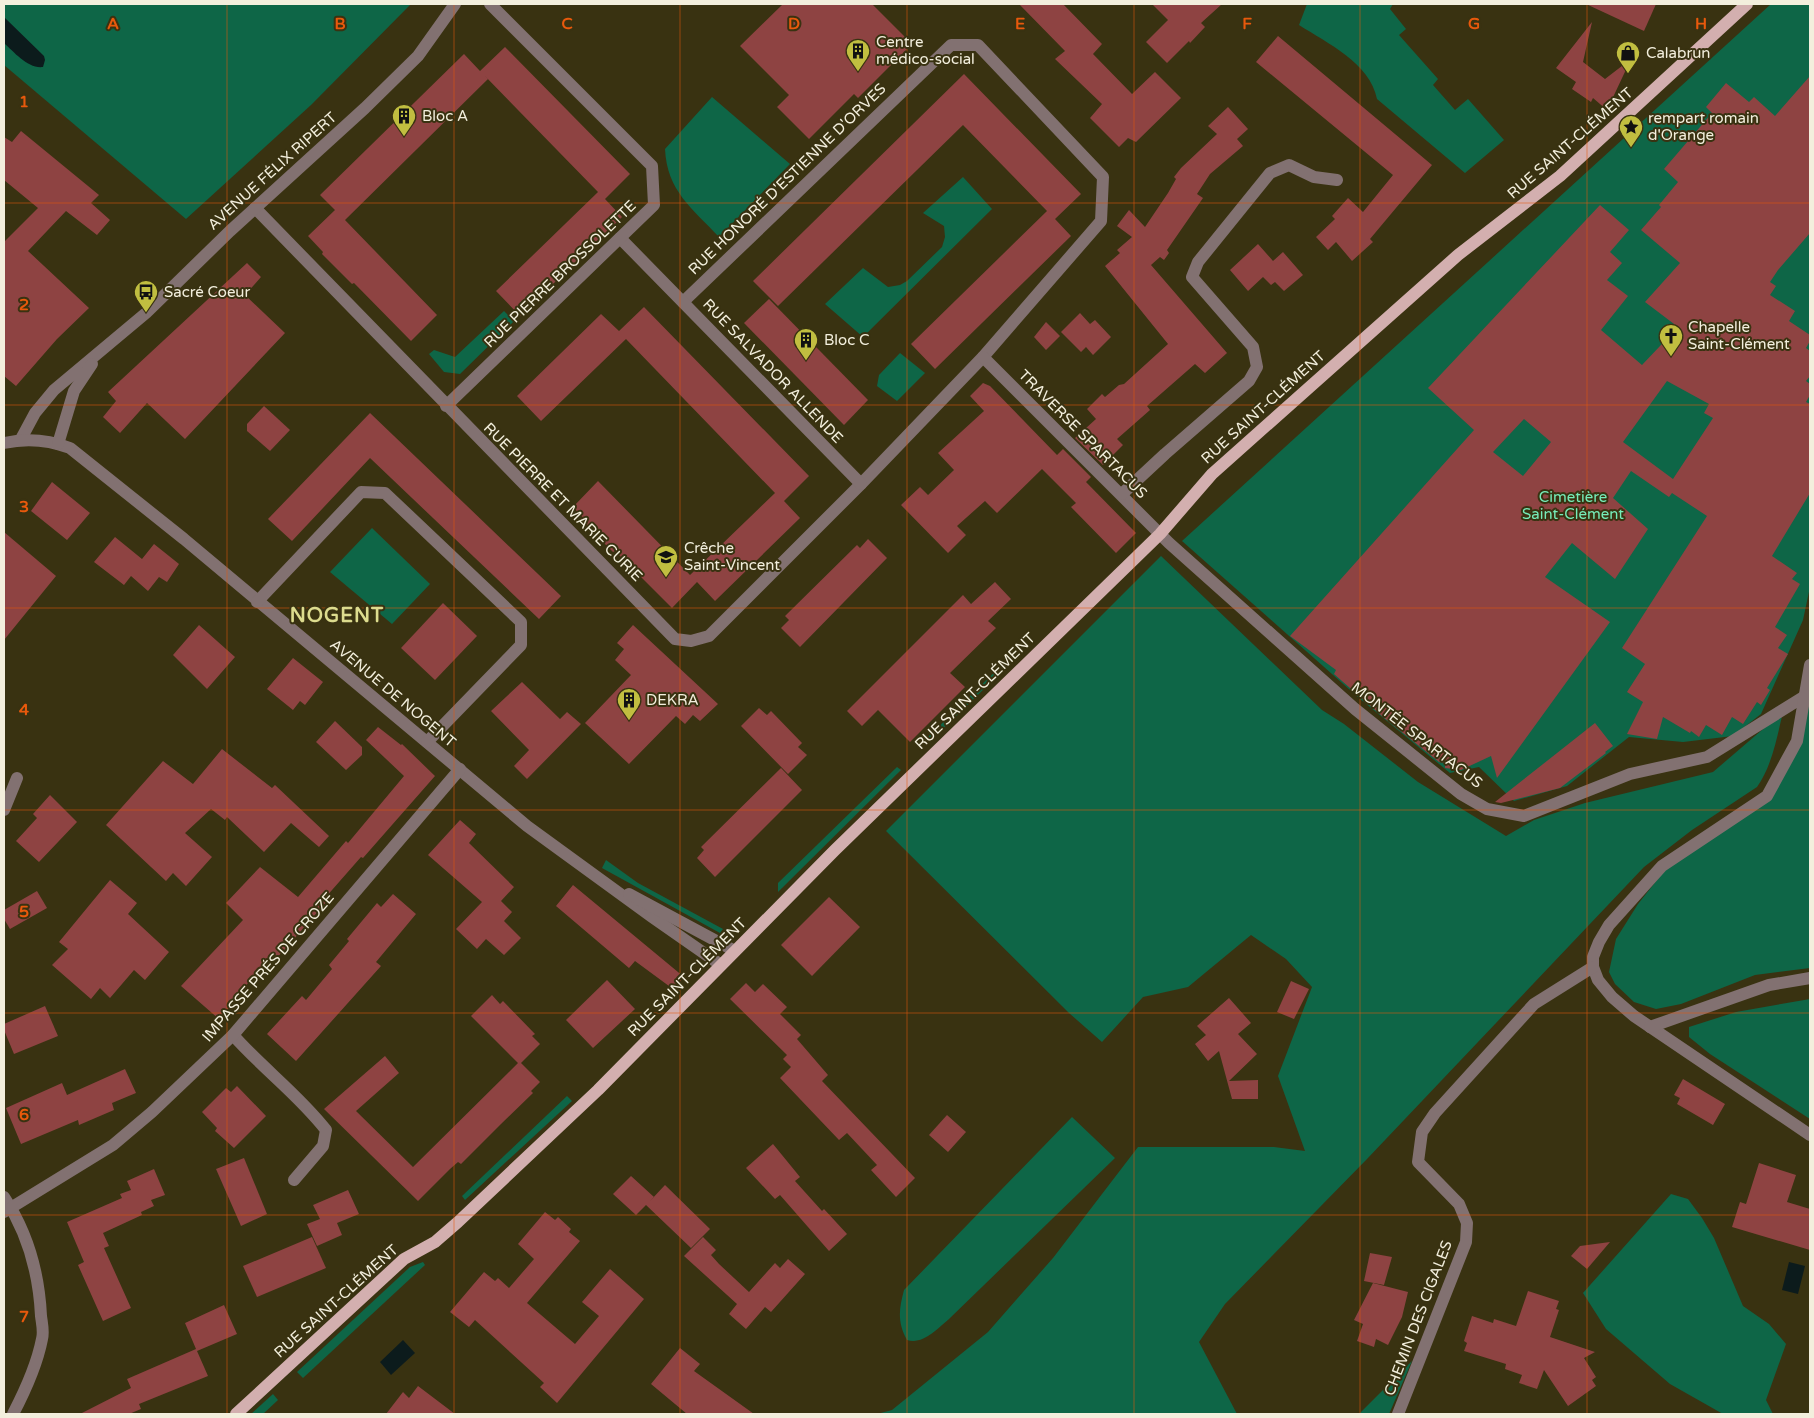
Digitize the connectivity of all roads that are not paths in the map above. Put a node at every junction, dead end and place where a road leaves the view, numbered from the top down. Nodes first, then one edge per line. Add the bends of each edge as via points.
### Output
1 (455, 4) edge
2 (490, 4) edge
3 (1747, 4) edge
4 (1337, 180) dead end
5 (255, 208) junction
6 (620, 238) junction
7 (683, 302) junction
8 (102, 352) junction
9 (983, 357) junction
10 (446, 406) junction
11 (20, 439) junction
12 (4, 444) edge
13 (58, 444) junction
14 (861, 484) junction
15 (1122, 494) junction
16 (1160, 534) junction
17 (257, 602) junction
18 (1810, 665) edge
19 (1805, 696) junction
20 (427, 742) junction
21 (460, 769) junction
22 (17, 778) dead end
23 (4, 810) edge
24 (598, 878) junction
25 (735, 951) junction
26 (722, 965) junction
27 (1593, 967) junction
28 (1810, 978) edge
29 (1650, 1026) junction
30 (233, 1035) junction
31 (1810, 1135) edge
32 (294, 1180) dead end
33 (6, 1206) edge
34 (13, 1414) edge
35 (236, 1414) edge
36 (1398, 1414) edge

1 - 5 street, AVENUE FÉLIX RIPERT via 418,56
2 - 6 street, RUE PIERRE BROSSOLETTE via 652,166 654,205
3 - 16 main road, RUE SAINT-CLÉMENT via 1560,176 1458,255 1212,474
4 - 15 street via 1314,176 1289,165 1270,173 1198,262 1192,277 1254,346 1257,367 1249,381
5 - 8 street, AVENUE FÉLIX RIPERT
5 - 10 street, RUE PIERRE ET MARIE CURIE
6 - 7 street, RUE SALVADOR ALLENDE
6 - 10 street, RUE PIERRE BROSSOLETTE
7 - 9 street, RUE HONORÉ D'ESTIENNE D'ORVES via 951,45 978,45 1104,177 1101,221
7 - 14 street, RUE SALVADOR ALLENDE
8 - 11 street, AVENUE FÉLIX RIPERT via 54,390 35,412
8 - 13 street, AVENUE FÉLIX RIPERT via 74,391
9 - 14 street, RUE HONORÉ D'ESTIENNE D'ORVES
9 - 15 street, TRAVERSE SPARTACUS
10 - 14 street, RUE PIERRE ET MARIE CURIE via 675,639 691,641 710,636
11 - 12 street
11 - 13 street, AVENUE DE NOGENT
13 - 17 street, AVENUE DE NOGENT via 70,448
15 - 16 street, TRAVERSE SPARTACUS
16 - 19 street, MONTÉE SPARTACUS via 1355,709 1461,794 1487,809 1524,816 1630,774 1707,757
16 - 25 main road, RUE SAINT-CLÉMENT
17 - 20 street, AVENUE DE NOGENT
17 - 20 street via 361,492 385,494 521,622 521,645
18 - 19 street
19 - 27 street via 1797,741 1766,796 1662,866 1609,926 1593,957
20 - 21 street, AVENUE DE NOGENT
21 - 24 street, AVENUE DE NOGENT via 527,826
21 - 30 street, IMPASSE PRÉS DE CROZE
22 - 23 street
24 - 25 street, AVENUE DE NOGENT
24 - 26 street, AVENUE DE NOGENT
25 - 26 main road, RUE SAINT-CLÉMENT
26 - 35 main road, RUE SAINT-CLÉMENT via 598,1090 458,1222 435,1242 404,1259
27 - 29 street via 1598,980 1612,997
27 - 36 street, CHEMIN DES CIGALES via 1534,1004 1435,1113 1422,1132 1418,1162 1459,1204 1467,1223 1466,1242
28 - 29 street via 1769,985
29 - 31 street
30 - 32 street via 326,1130 323,1146
30 - 33 street, IMPASSE PRÉS DE CROZE via 113,1145
33 - 34 street via 32,1254 40,1293 43,1338 29,1382

